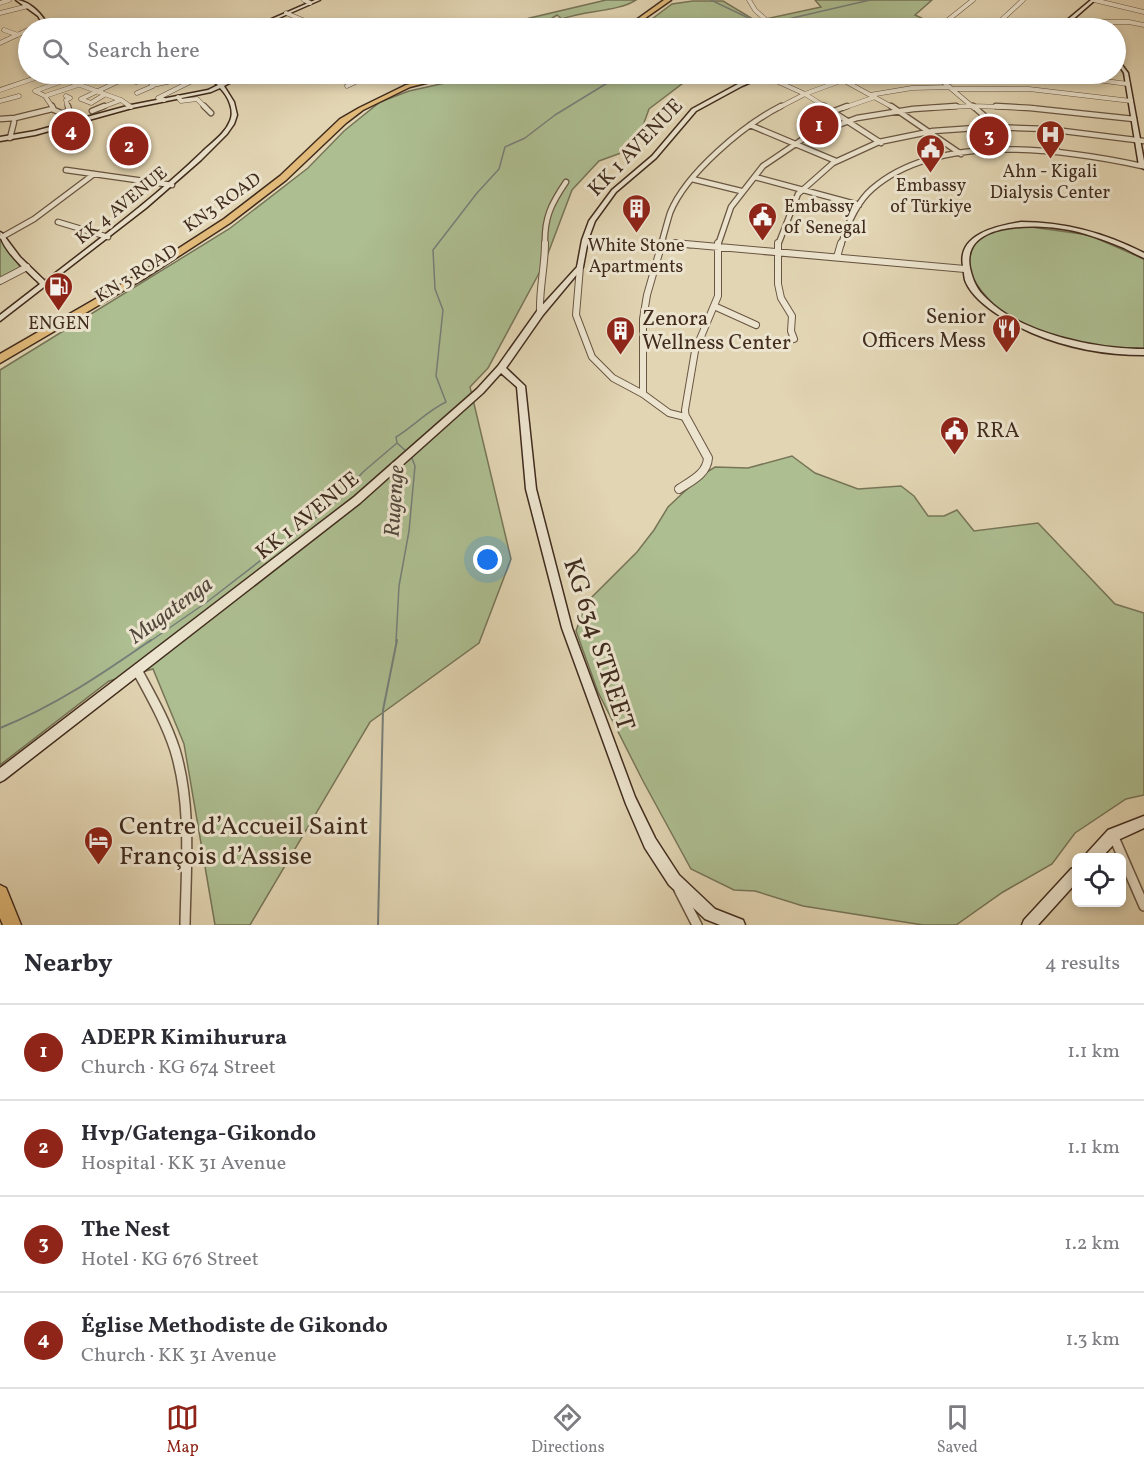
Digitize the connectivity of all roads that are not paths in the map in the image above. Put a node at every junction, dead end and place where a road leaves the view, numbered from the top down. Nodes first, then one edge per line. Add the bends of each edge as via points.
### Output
1 (9, 0) edge
2 (18, 0) edge
3 (304, 0) edge
4 (318, 0) edge
5 (668, 0) edge
6 (674, 0) edge
7 (749, 0) edge
8 (973, 0) edge
9 (1023, 0) edge
10 (1094, 0) edge
11 (660, 2) edge
12 (0, 3) edge
13 (28, 3) edge
14 (310, 3) junction
15 (1144, 12) edge
16 (0, 13) edge
17 (286, 13) junction
18 (42, 18) edge
19 (277, 18) edge
20 (298, 18) edge
21 (637, 18) edge
22 (640, 18) edge
23 (764, 18) edge
24 (950, 18) edge
25 (1002, 18) edge
26 (1079, 18) edge
27 (1126, 22) edge
28 (1144, 24) edge
29 (4, 30) dead end
30 (18, 34) joint
31 (0, 36) edge
32 (12, 38) junction
33 (0, 43) edge
34 (1126, 73) edge
35 (18, 84) edge
36 (39, 84) edge
37 (54, 84) edge
38 (81, 84) joint
39 (113, 84) edge
40 (156, 84) edge
41 (188, 84) edge
42 (221, 84) joint
43 (351, 84) edge
44 (411, 84) edge
45 (416, 84) edge
46 (743, 84) edge
47 (783, 84) edge
48 (832, 84) edge
49 (850, 84) edge
50 (946, 84) edge
51 (1128, 84) joint
52 (153, 85) joint
53 (347, 86) dead end
54 (46, 87) junction
55 (951, 88) junction
56 (0, 90) edge
57 (142, 90) junction
58 (97, 92) junction
59 (137, 93) dead end
60 (805, 94) junction
61 (104, 95) junction
62 (19, 96) dead end
63 (45, 96) junction
64 (66, 96) dead end
65 (872, 96) junction
66 (164, 97) junction
67 (121, 100) junction
68 (0, 101) edge
69 (180, 101) junction
70 (1131, 101) junction
71 (972, 106) junction
72 (131, 107) junction
73 (52, 109) junction
74 (898, 110) junction
75 (92, 111) dead end
76 (834, 111) junction
77 (7, 112) dead end
78 (211, 112) dead end
79 (63, 114) junction
80 (7, 118) junction
81 (0, 119) edge
82 (1134, 119) junction
83 (81, 121) junction
84 (849, 122) junction
85 (14, 123) dead end
86 (750, 125) junction
87 (997, 127) junction
88 (1046, 128) junction
89 (928, 131) junction
90 (10, 138) junction
91 (0, 139) edge
92 (1137, 140) junction
93 (1144, 141) edge
94 (794, 142) junction
95 (881, 143) junction
96 (1058, 152) junction
97 (961, 154) junction
98 (836, 161) junction
99 (1143, 167) edge
100 (66, 170) dead end
101 (94, 174) junction
102 (754, 177) junction
103 (692, 178) junction
104 (566, 182) dead end
105 (172, 185) junction
106 (801, 189) junction
107 (741, 191) junction
108 (262, 192) junction
109 (859, 205) junction
110 (58, 222) dead end
111 (1, 236) edge
112 (108, 237) junction
113 (661, 242) junction
114 (717, 248) junction
115 (776, 253) junction
116 (1144, 254) edge
117 (837, 257) junction
118 (27, 267) junction
119 (580, 267) junction
120 (965, 269) junction
121 (0, 281) edge
122 (43, 283) junction
123 (714, 306) junction
124 (540, 313) junction
125 (0, 319) edge
126 (756, 325) dead end
127 (794, 339) dead end
128 (0, 352) edge
129 (1144, 352) edge
130 (0, 359) edge
131 (501, 368) junction
132 (643, 394) junction
133 (686, 417) junction
134 (679, 489) dead end
135 (137, 670) junction
136 (0, 776) edge
137 (1144, 822) edge
138 (1113, 835) junction
139 (1097, 853) edge
140 (674, 880) junction
141 (1072, 880) edge
142 (0, 894) edge
143 (1144, 906) edge
144 (1037, 922) edge
145 (12, 925) edge
146 (185, 925) edge
147 (697, 925) edge
148 (738, 925) edge

1 - 12 street
2 - 13 main road
3 - 14 street
4 - 14 main road
5 - 11 highway
6 - 11 highway
7 - 23 street
8 - 24 street
9 - 25 street
10 - 15 street
10 - 26 main road
11 - 21 highway
11 - 22 highway
13 - 16 street
13 - 18 main road
14 - 17 main road
17 - 19 main road
17 - 20 street
27 - 28 street
29 - 30 street
30 - 32 street
31 - 32 street
32 - 33 street
34 - 51 main road
35 - 56 street
36 - 54 street
37 - 54 street
38 - 58 street
38 - 63 street
39 - 58 street
40 - 52 street
41 - 66 street
42 - 69 main road
42 - 105 main road, KK 4 AVENUE via 232,103 233,123
43 - 53 street
44 - 108 highway, KN 3 ROAD via 352,111
45 - 108 highway, KN3 ROAD via 369,104 343,121 294,170
46 - 119 main road, KK 1 AVENUE via 694,110 654,158 614,191 592,221
47 - 60 street
48 - 60 street
49 - 65 street
50 - 55 street
51 - 70 main road
52 - 57 street
54 - 63 street via 35,91
55 - 65 street via 912,88
55 - 70 street via 1029,89
55 - 71 street
57 - 59 street
57 - 66 street
58 - 61 street
58 - 61 street via 81,99 91,103
60 - 76 street
60 - 86 street
61 - 67 street
62 - 68 street
63 - 73 street
64 - 79 street via 70,98 66,100 69,110
65 - 74 street
65 - 76 street
66 - 69 main road
66 - 72 main road
67 - 72 street
67 - 75 street
69 - 78 street via 197,99
70 - 82 main road
71 - 74 street
71 - 82 street
71 - 87 street
72 - 83 main road
73 - 79 street
73 - 80 street
74 - 84 street
74 - 89 street
76 - 84 street
77 - 80 street
79 - 83 street
80 - 81 street
82 - 92 main road
83 - 90 main road
84 - 94 street
84 - 95 street
85 - 90 street
86 - 94 street
86 - 103 street
87 - 88 street
87 - 89 street
88 - 92 street
88 - 96 street
89 - 95 street
89 - 97 street
90 - 91 main road
92 - 93 street
92 - 99 main road
94 - 98 street
94 - 102 street
95 - 98 street
96 - 97 street
96 - 99 street
97 - 109 street via 899,171 872,188
98 - 106 street via 812,176
100 - 101 street
101 - 105 street
101 - 111 street via 34,219
102 - 106 street
102 - 107 street
103 - 107 street
103 - 113 street via 671,211
104 - 124 street via 552,203 544,226
105 - 112 main road, KK 4 AVENUE
106 - 109 street
106 - 115 street via 786,214
107 - 114 street
108 - 128 highway, KN 3 ROAD via 143,270
108 - 130 highway, KN3 ROAD via 213,230 149,271
109 - 117 street
110 - 112 street
111 - 118 main road
112 - 122 main road, KK 4 AVENUE
113 - 114 street
113 - 132 street via 643,319
114 - 115 street
114 - 123 street via 718,291
115 - 117 street
115 - 127 street via 781,298 792,317
116 - 120 main road via 1073,229 1015,225 975,239 964,258
117 - 120 street
118 - 121 street
118 - 122 main road
119 - 124 main road, KK 1 AVENUE
119 - 132 street via 576,315 592,357 602,369
120 - 129 main road via 983,300 1032,331 1082,348
122 - 125 main road, KK 4 AVENUE
123 - 126 street
123 - 133 street via 695,351
124 - 131 main road, KK 1 AVENUE
131 - 135 main road, KK 1 AVENUE via 357,500
131 - 140 main road, KG 634 STREET via 521,386 531,489 567,628 630,800 650,843
132 - 133 street via 669,414
133 - 134 street via 709,464
135 - 136 main road, KK 1 AVENUE
135 - 146 street via 178,760 184,813
137 - 138 main road
138 - 139 main road
138 - 143 street
140 - 147 street
140 - 148 main road, KG 634 STREET via 710,914
141 - 144 main road
142 - 145 highway

